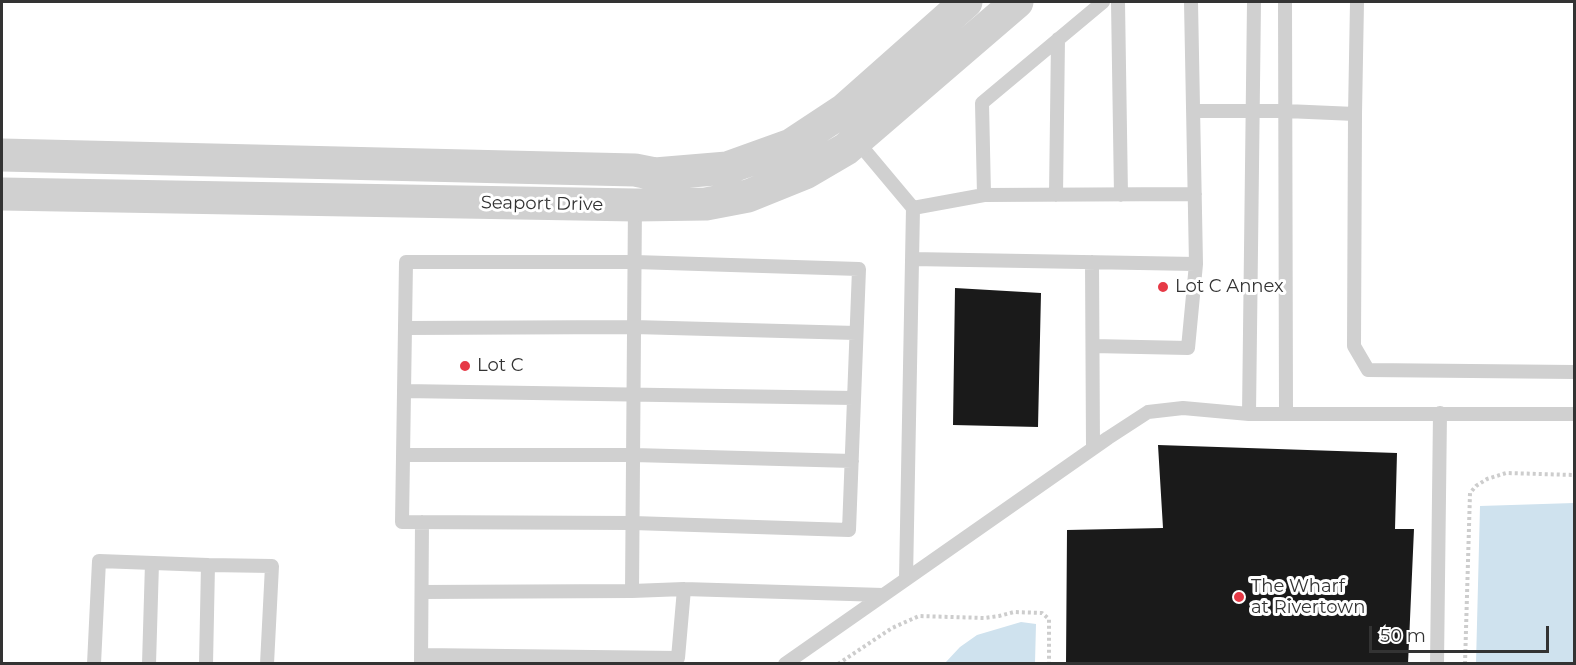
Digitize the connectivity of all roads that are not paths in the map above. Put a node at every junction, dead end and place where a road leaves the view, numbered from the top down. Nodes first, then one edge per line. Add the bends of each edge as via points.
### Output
1 (966, 2) edge
2 (1017, 2) edge
3 (1103, 2) edge
4 (1118, 2) edge
5 (1191, 2) edge
6 (1254, 2) edge
7 (1286, 2) edge
8 (1357, 2) edge
9 (1058, 39) junction
10 (1193, 111) junction
11 (1286, 111) junction
12 (1253, 112) junction
13 (1355, 114) junction
14 (847, 128) junction
15 (2, 155) edge
16 (635, 188) junction
17 (2, 194) edge
18 (984, 195) junction
19 (1056, 195) junction
20 (1121, 195) junction
21 (1195, 195) junction
22 (913, 208) junction
23 (912, 259) junction
24 (634, 262) junction
25 (1092, 262) junction
26 (1196, 264) junction
27 (634, 327) junction
28 (405, 328) junction
29 (856, 333) junction
30 (1093, 346) junction
31 (1575, 372) edge
32 (404, 391) junction
33 (634, 394) junction
34 (854, 398) junction
35 (1286, 413) junction
36 (1440, 413) junction
37 (1249, 414) junction
38 (1575, 414) edge
39 (1093, 448) junction
40 (403, 455) junction
41 (634, 455) junction
42 (852, 462) junction
43 (422, 522) junction
44 (633, 523) junction
45 (152, 563) junction
46 (208, 565) junction
47 (906, 579) junction
48 (684, 589) junction
49 (632, 591) junction
50 (422, 592) junction
51 (883, 595) junction
52 (421, 659) edge
53 (94, 663) edge
54 (149, 663) edge
55 (206, 663) edge
56 (267, 663) edge
57 (785, 663) edge
58 (1437, 663) edge

1 - 14 street, Seaport Drive
2 - 14 street, Seaport Drive
3 - 9 lane
4 - 20 lane
5 - 10 lane
6 - 12 lane
7 - 11 lane
8 - 13 lane
9 - 18 lane via 982,103
9 - 19 lane
10 - 12 lane
10 - 21 lane
11 - 12 lane
11 - 13 lane
11 - 35 lane
12 - 37 lane
13 - 31 lane via 1354,345 1368,370
14 - 16 street, Seaport Drive via 846,149 805,173 748,196 706,204
14 - 22 lane
15 - 16 street, Seaport Drive
16 - 17 street, Seaport Drive
16 - 24 lane
18 - 19 lane
18 - 22 lane
19 - 20 lane
20 - 21 lane
21 - 26 lane
22 - 23 lane
23 - 25 lane
23 - 47 lane
24 - 27 lane
24 - 28 lane via 406,262
24 - 29 lane via 858,269
25 - 26 lane
25 - 30 lane
26 - 30 lane via 1188,348
27 - 28 lane
27 - 29 lane
27 - 33 lane
28 - 32 lane
29 - 34 lane
30 - 39 lane
32 - 33 lane
32 - 40 lane
33 - 34 lane
33 - 41 lane
34 - 42 lane
35 - 36 lane
35 - 37 lane
36 - 38 lane
36 - 58 lane
37 - 39 lane via 1183,408 1148,412
39 - 47 lane
40 - 41 lane
40 - 43 lane via 402,522
41 - 42 lane
41 - 44 lane
42 - 44 lane via 849,530
43 - 44 lane
43 - 50 lane
44 - 49 lane
45 - 46 lane
45 - 53 lane via 99,561
45 - 54 lane
46 - 55 lane
46 - 56 lane via 272,566
47 - 51 lane
48 - 49 lane
48 - 51 lane
48 - 52 lane via 678,658
49 - 50 lane
50 - 52 lane
51 - 57 lane

